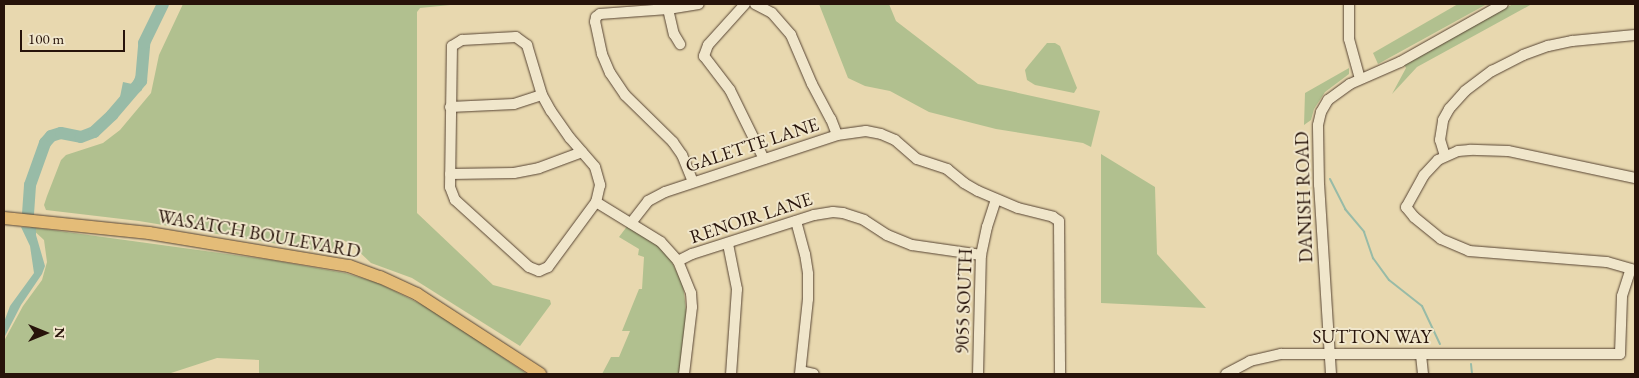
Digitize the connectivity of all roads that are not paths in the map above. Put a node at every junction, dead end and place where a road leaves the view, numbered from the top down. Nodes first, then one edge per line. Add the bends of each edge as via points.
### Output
1 (699, 4) edge
2 (745, 4) edge
3 (755, 4) edge
4 (1349, 4) edge
5 (1503, 4) edge
6 (668, 9) junction
7 (1635, 35) edge
8 (680, 44) dead end
9 (1360, 78) junction
10 (542, 95) junction
11 (450, 108) junction
12 (837, 135) junction
13 (582, 152) junction
14 (1445, 156) junction
15 (764, 159) junction
16 (450, 174) junction
17 (1635, 178) edge
18 (693, 182) junction
19 (996, 200) junction
20 (596, 202) junction
21 (4, 218) edge
22 (796, 221) junction
23 (631, 222) junction
24 (728, 244) junction
25 (981, 255) junction
26 (678, 261) junction
27 (1633, 269) edge
28 (1330, 354) junction
29 (1421, 355) junction
30 (801, 373) edge
31 (540, 374) edge
32 (684, 374) edge
33 (731, 374) edge
34 (814, 374) edge
35 (978, 374) edge
36 (1060, 374) edge
37 (1226, 374) edge
38 (1331, 374) edge
39 (1423, 374) edge

1 - 6 street
2 - 15 street via 708,45 704,56 726,82
3 - 12 street via 772,13 791,34
4 - 9 street via 1349,39
5 - 9 street, DANISH ROAD via 1400,62
6 - 8 street via 672,29
6 - 18 street via 600,14 596,17 596,33 618,85 673,142 682,154
7 - 14 street via 1548,46 1492,71 1465,92 1442,120 1440,140
9 - 28 street, DANISH ROAD via 1328,100 1318,125
10 - 11 street via 514,104
10 - 11 street via 527,45 521,38 462,40 454,43 450,51
10 - 13 street
11 - 16 street
12 - 15 street, GALETTE LANE
12 - 19 street, GALETTE LANE via 866,131 895,140 917,159 940,165 964,183
13 - 16 street via 539,168 514,173
13 - 20 street via 599,175
14 - 17 street via 1470,150 1496,150
14 - 27 street via 1424,175 1406,207 1441,240 1469,251 1607,262
15 - 18 street, GALETTE LANE
16 - 20 street via 453,197 534,270 548,267
18 - 23 street, GALETTE LANE via 656,196 638,211
19 - 25 street, 9055 SOUTH
19 - 36 street via 1059,222
20 - 23 street
21 - 31 main road, WASATCH BOULEVARD via 149,233 349,266 380,276 417,294
22 - 24 street, RENOIR LANE
22 - 25 street, RENOIR LANE via 833,212 843,213 912,245
22 - 30 street via 808,274
23 - 26 street via 661,242
24 - 26 street, RENOIR LANE
24 - 33 street via 737,289
25 - 35 street, 9055 SOUTH
26 - 32 street via 689,286 692,307
27 - 29 street, SUTTON WAY via 1622,296 1620,354 1522,359
28 - 29 street, SUTTON WAY
28 - 37 street, SUTTON WAY via 1266,356
28 - 38 street, DANISH ROAD
29 - 39 street
30 - 34 street

